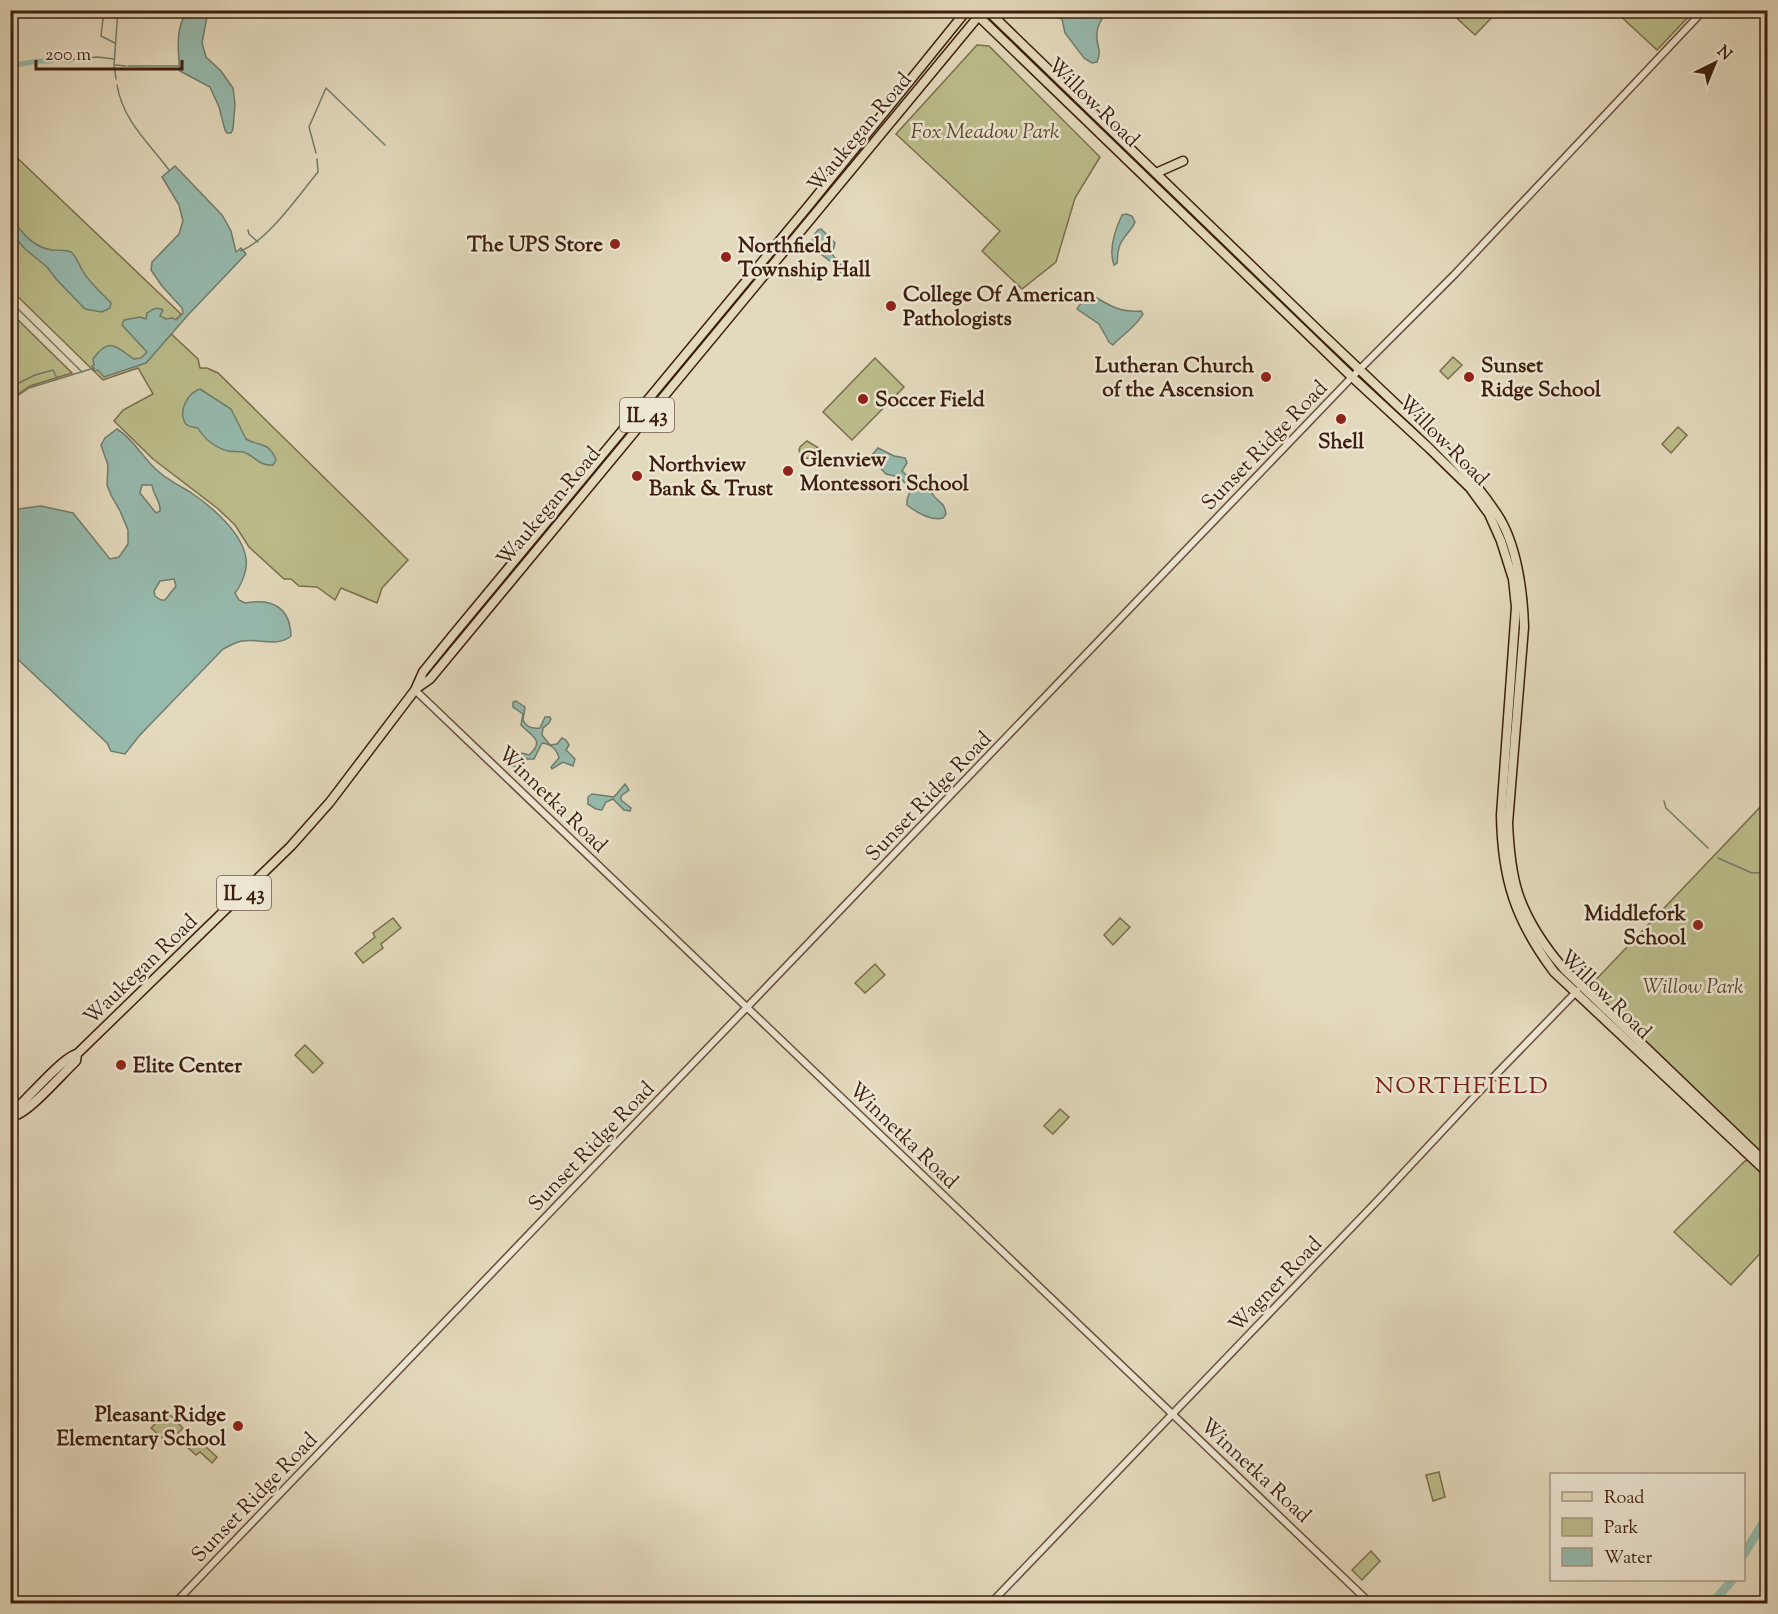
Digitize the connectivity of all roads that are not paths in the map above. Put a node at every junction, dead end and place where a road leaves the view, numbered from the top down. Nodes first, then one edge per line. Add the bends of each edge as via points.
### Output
1 (967, 10) edge
2 (1704, 10) edge
3 (980, 12) edge
4 (1183, 161) dead end
5 (1156, 173) junction
6 (1359, 370) junction
7 (1352, 377) junction
8 (647, 408) junction
9 (415, 690) junction
10 (1579, 989) junction
11 (747, 1007) junction
12 (11, 1116) edge
13 (1767, 1165) edge
14 (1767, 1173) edge
15 (1173, 1414) junction
16 (174, 1604) edge
17 (990, 1604) edge
18 (1371, 1604) edge

1 - 8 main road, Waukegan Road / IL 43
2 - 6 street, Sunset Ridge Road
3 - 5 main road, Willow Road
3 - 7 main road, Willow Road
3 - 8 main road, Waukegan Road / IL 43
4 - 5 main road
5 - 6 main road, Willow Road
6 - 7 street, Sunset Ridge Road
6 - 10 main road, Willow Road via 1470,477 1499,516 1513,550 1524,627 1508,823 1510,854 1518,892 1536,931
7 - 10 main road, Willow Road via 1470,488 1489,514 1504,549 1516,607 1501,815 1504,866 1519,916 1540,954 1554,972
7 - 11 street, Sunset Ridge Road
8 - 9 main road, Waukegan Road / IL 43 via 453,635 423,672
9 - 11 street, Winnetka Road
9 - 12 main road, Waukegan Road / IL 43 via 330,802 291,846 77,1054 76,1061 30,1107 20,1116
10 - 13 main road, Willow Road
10 - 14 main road, Willow Road
10 - 15 street, Wagner Road
11 - 15 street, Winnetka Road
11 - 16 street, Sunset Ridge Road
15 - 17 street, Wagner Road
15 - 18 street, Winnetka Road

